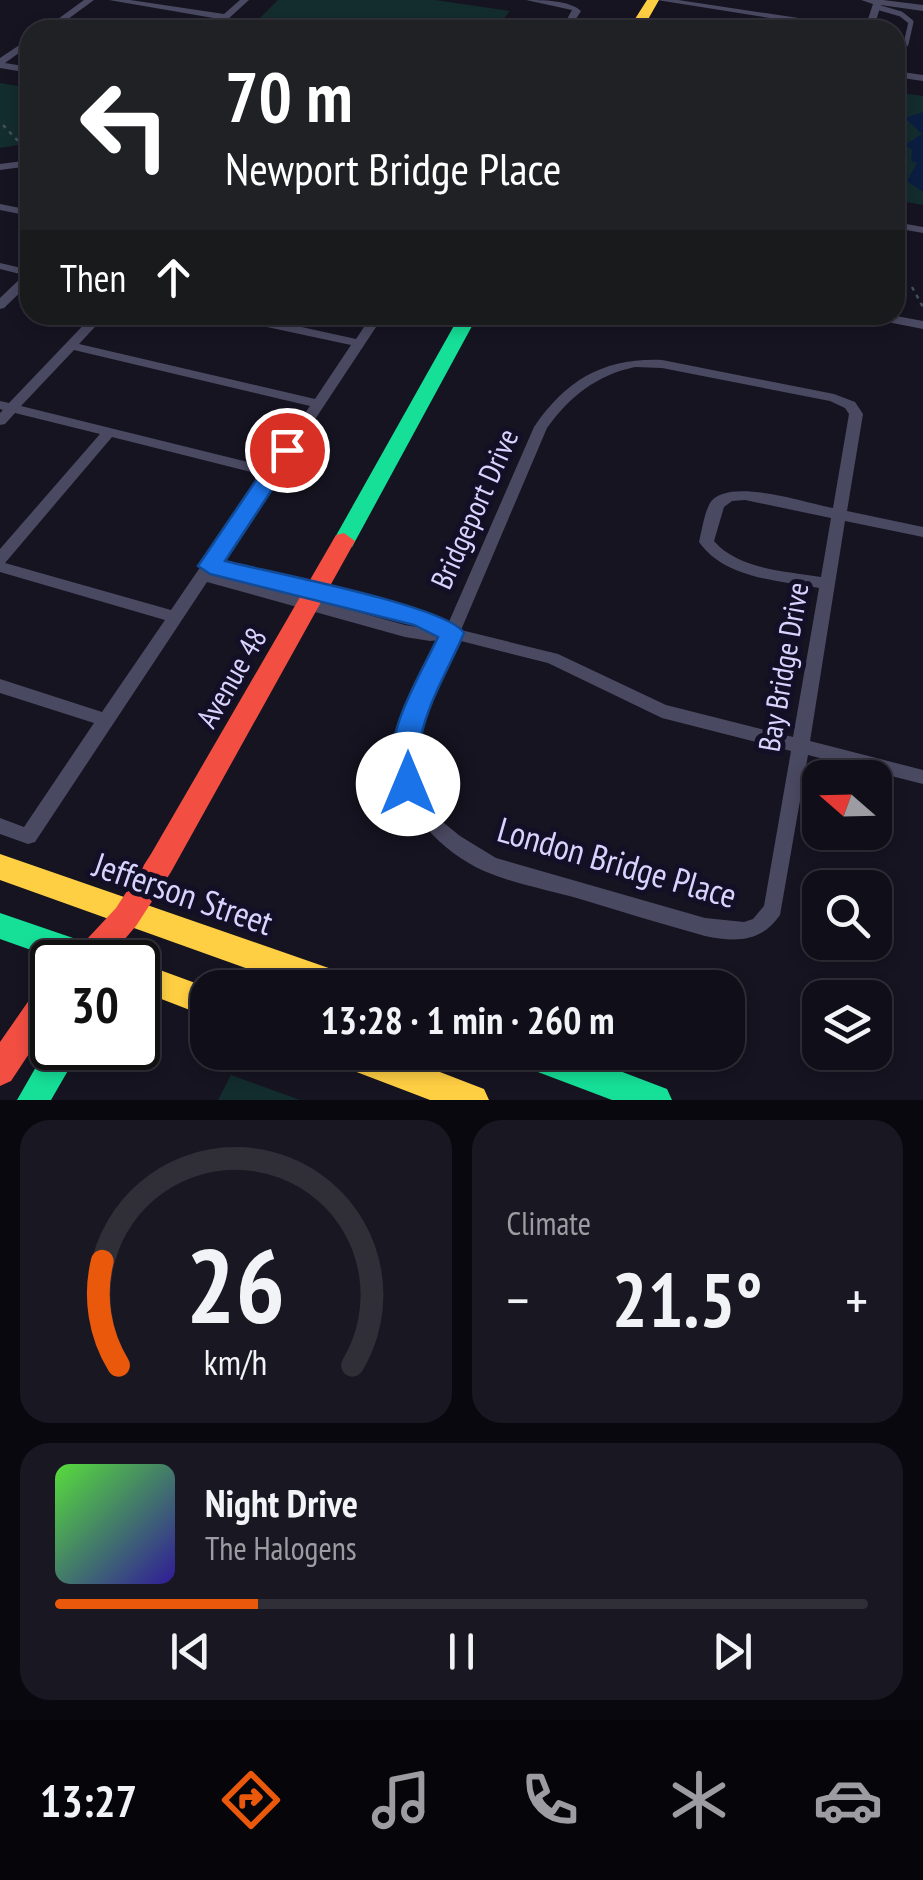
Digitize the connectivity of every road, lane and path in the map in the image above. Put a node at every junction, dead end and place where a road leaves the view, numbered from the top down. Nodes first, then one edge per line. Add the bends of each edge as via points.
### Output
1 (90, 0) edge
2 (113, 0) edge
3 (245, 0) edge
4 (530, 0) edge
5 (657, 0) edge
6 (691, 0) edge
7 (865, 0) edge
8 (878, 4) edge
9 (923, 8) edge
10 (226, 17) junction
11 (61, 20) edge
12 (222, 20) edge
13 (571, 20) edge
14 (807, 20) edge
15 (817, 20) edge
16 (905, 45) edge
17 (5, 126) dead end
18 (20, 140) edge
19 (20, 285) edge
20 (912, 287) dead end
21 (0, 305) edge
22 (923, 307) edge
23 (90, 325) edge
24 (276, 325) edge
25 (371, 325) edge
26 (463, 325) edge
27 (359, 343) junction
28 (70, 346) junction
29 (610, 367) joint
30 (318, 404) junction
31 (6, 407) edge
32 (0, 420) edge
33 (109, 432) junction
34 (272, 473) junction
35 (839, 514) junction
36 (923, 532) edge
37 (0, 559) edge
38 (0, 567) edge
39 (206, 571) junction
40 (826, 584) junction
41 (306, 600) junction
42 (175, 617) junction
43 (452, 633) junction
44 (0, 686) edge
45 (106, 720) junction
46 (798, 746) junction
47 (923, 778) edge
48 (422, 812) joint
49 (0, 826) edge
50 (0, 866) edge
51 (128, 911) junction
52 (0, 926) edge
53 (752, 931) joint
54 (37, 940) edge
55 (108, 940) edge
56 (293, 970) edge
57 (160, 984) edge
58 (190, 995) edge
59 (30, 1026) edge
60 (0, 1070) edge
61 (51, 1070) edge
62 (393, 1070) edge
63 (574, 1070) edge
64 (33, 1100) edge
65 (474, 1100) edge
66 (656, 1100) edge

1 - 11 street
2 - 10 street
3 - 10 street
4 - 13 street via 574,8
5 - 14 street
6 - 15 street
7 - 8 street
8 - 9 street
8 - 16 lane via 911,22
10 - 12 street
17 - 18 path
19 - 21 street
20 - 22 path
23 - 28 street
24 - 27 street
25 - 27 street
26 - 41 main road, Avenue 48
27 - 30 street
28 - 30 street
28 - 31 street
29 - 35 street, Bay Bridge Drive via 662,364 850,405 855,426
29 - 43 street, Bridgeport Drive via 575,388 541,427
30 - 34 street
31 - 32 street
31 - 33 street
33 - 34 street
33 - 37 street
34 - 39 street
35 - 36 street
35 - 40 street, Bay Bridge Drive
35 - 40 street via 729,496 717,504 706,542 728,562
38 - 42 street
39 - 41 street
39 - 42 street
40 - 46 street, Bay Bridge Drive
41 - 43 street via 409,624 430,636
41 - 51 main road, Avenue 48
42 - 45 street
43 - 46 street via 552,658 662,711
43 - 48 street, Bridgeport Drive via 408,732 408,784
44 - 45 street
45 - 49 street via 28,836
46 - 47 street
46 - 53 street, Bay Bridge Drive via 772,908
48 - 53 street, London Bridge Place via 461,850 491,865 704,927
50 - 51 main road, Jefferson Street
51 - 55 main road, Avenue 48
51 - 56 main road, Jefferson Street
52 - 54 main road
57 - 58 main road
59 - 60 main road
61 - 64 main road
62 - 65 main road
63 - 66 main road

